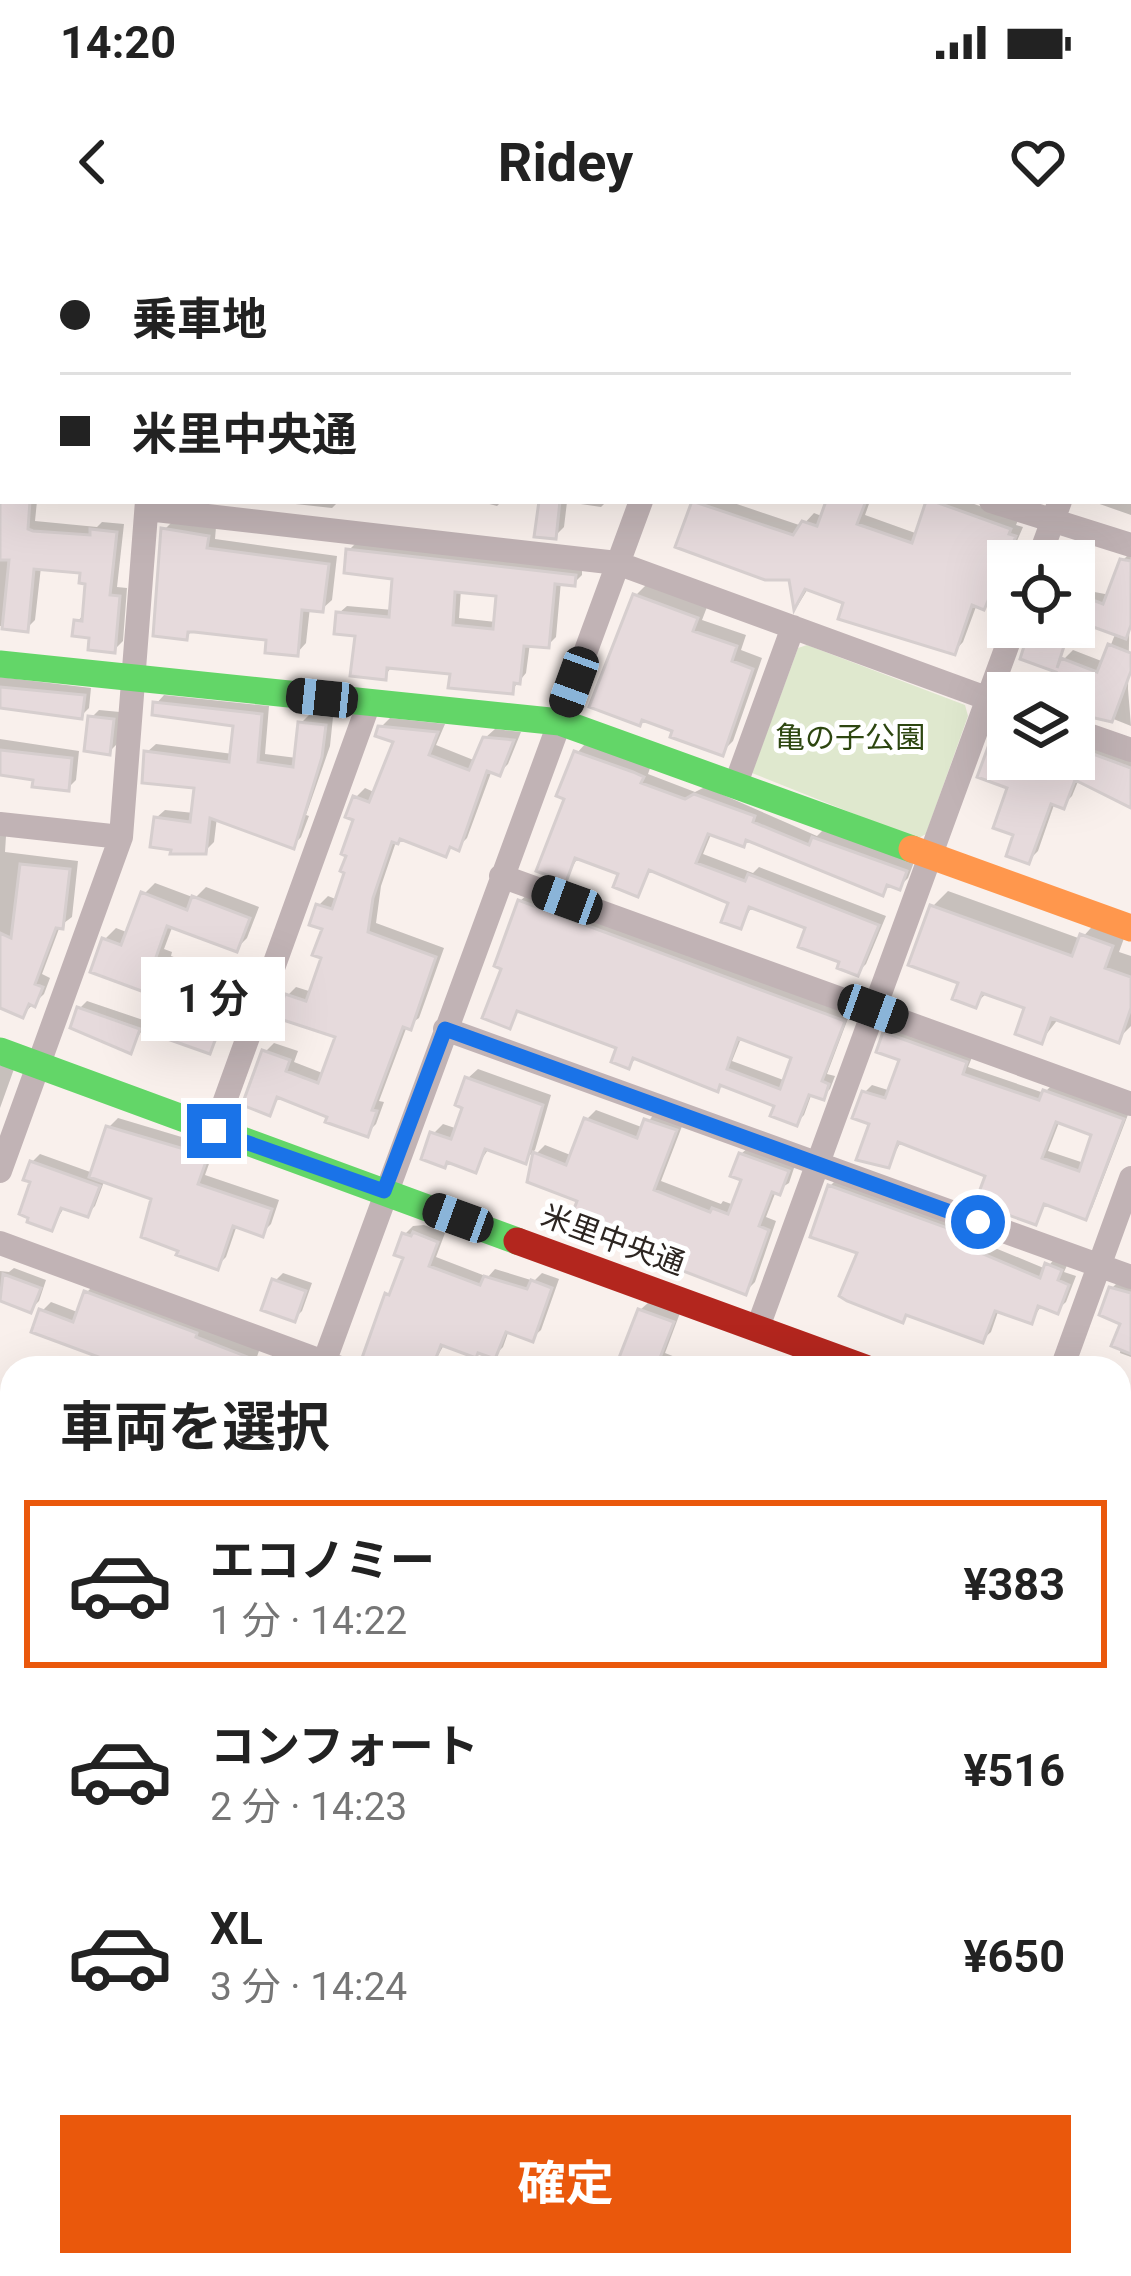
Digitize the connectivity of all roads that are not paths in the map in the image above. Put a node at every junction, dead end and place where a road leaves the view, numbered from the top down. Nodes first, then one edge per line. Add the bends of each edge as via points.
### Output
1 (640, 504) edge
2 (1010, 504) edge
3 (147, 505) edge
4 (1056, 511) edge
5 (1046, 540) edge
6 (1131, 545) edge
7 (617, 563) junction
8 (793, 627) junction
9 (0, 664) edge
10 (135, 677) junction
11 (987, 699) edge
12 (368, 704) junction
13 (560, 722) junction
14 (987, 728) edge
15 (1095, 737) edge
16 (1131, 750) edge
17 (735, 786) junction
18 (0, 824) edge
19 (121, 837) junction
20 (929, 858) junction
21 (501, 876) junction
22 (1131, 928) edge
23 (873, 1009) junction
24 (445, 1029) junction
25 (0, 1052) edge
26 (41, 1066) junction
27 (1131, 1104) edge
28 (214, 1131) junction
29 (817, 1165) junction
30 (0, 1172) edge
31 (1131, 1178) edge
32 (384, 1191) junction
33 (0, 1243) edge
34 (1099, 1265) junction
35 (1131, 1277) edge
36 (758, 1328) junction
37 (302, 1356) edge
38 (332, 1356) edge
39 (833, 1356) edge
40 (1066, 1356) edge

1 - 7 street
2 - 4 street
3 - 7 street
3 - 10 street
4 - 5 street
4 - 6 street
7 - 8 street
7 - 13 street
8 - 11 street
8 - 17 street
9 - 10 street
10 - 12 street
10 - 19 street
12 - 13 street
12 - 28 street
13 - 17 street
13 - 21 street
14 - 20 street
15 - 16 street
17 - 20 street
18 - 19 street
19 - 26 street
20 - 22 street
20 - 23 street
21 - 23 street
21 - 24 street
23 - 27 street
23 - 29 street
24 - 29 street
24 - 32 street
25 - 26 street, 米里中央通
26 - 28 street, 米里中央通
26 - 30 street
28 - 32 street, 米里中央通
29 - 34 street
29 - 36 street
31 - 34 street
32 - 36 street, 米里中央通
32 - 38 street
33 - 37 street
34 - 35 street
34 - 40 street
36 - 39 street, 米里中央通

